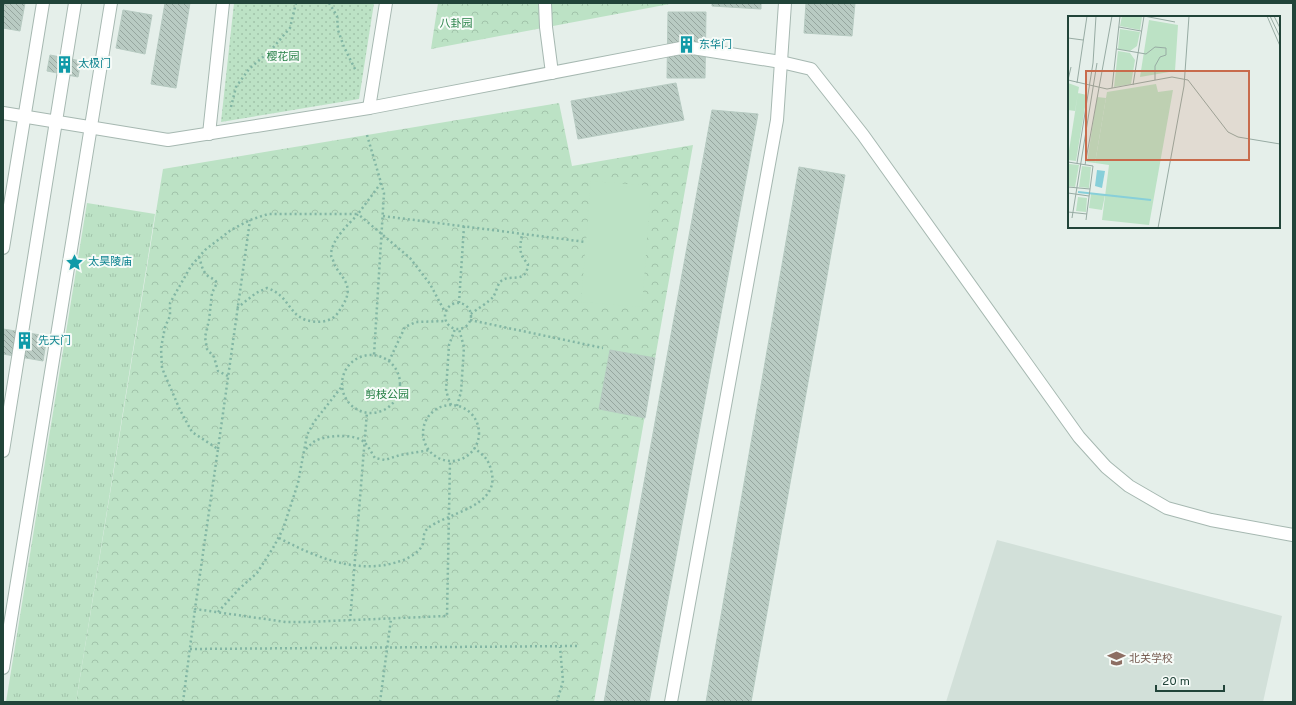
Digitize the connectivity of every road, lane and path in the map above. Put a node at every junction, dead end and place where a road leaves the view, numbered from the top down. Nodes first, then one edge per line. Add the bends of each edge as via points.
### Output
1 (43, 3) edge
2 (75, 3) edge
3 (111, 3) edge
4 (223, 3) edge
5 (296, 3) edge
6 (329, 3) edge
7 (386, 3) edge
8 (545, 3) edge
9 (786, 3) edge
10 (781, 62) junction
11 (552, 73) junction
12 (357, 75) dead end
13 (370, 108) junction
14 (3, 112) edge
15 (25, 116) junction
16 (56, 121) junction
17 (91, 127) junction
18 (229, 130) junction
19 (209, 134) junction
20 (367, 135) dead end
21 (381, 183) junction
22 (358, 214) junction
23 (383, 216) junction
24 (250, 220) junction
25 (464, 226) junction
26 (382, 234) junction
27 (522, 234) junction
28 (586, 242) dead end
29 (3, 248) edge
30 (199, 257) junction
31 (459, 303) junction
32 (237, 308) junction
33 (445, 312) junction
34 (471, 314) junction
35 (470, 320) junction
36 (446, 321) junction
37 (455, 329) junction
38 (459, 329) junction
39 (603, 348) dead end
40 (374, 355) junction
41 (389, 361) junction
42 (228, 376) junction
43 (343, 385) junction
44 (450, 405) junction
45 (457, 406) junction
46 (367, 412) junction
47 (365, 443) junction
48 (474, 448) junction
49 (218, 449) junction
50 (305, 449) junction
51 (430, 450) junction
52 (3, 451) edge
53 (450, 461) junction
54 (449, 517) junction
55 (1293, 535) edge
56 (279, 538) junction
57 (355, 566) junction
58 (195, 609) junction
59 (218, 612) junction
60 (391, 619) junction
61 (350, 620) junction
62 (578, 646) dead end
63 (560, 647) junction
64 (387, 648) junction
65 (190, 649) junction
66 (3, 668) edge
67 (183, 702) edge
68 (380, 702) edge
69 (557, 702) edge
70 (671, 702) edge

1 - 15 street
2 - 16 street
3 - 17 street
4 - 19 street
5 - 18 path via 290,28 271,50 249,69 236,87
6 - 12 path via 337,16 338,30
7 - 13 street
8 - 11 street
9 - 10 street
10 - 11 street via 686,47
10 - 55 street via 811,69 863,135 1079,437 1106,467 1129,486 1167,508 1211,520
10 - 70 street via 777,120
11 - 13 street
13 - 18 street
14 - 15 street
15 - 16 street
15 - 29 street
16 - 17 street
16 - 52 street
17 - 19 street via 168,140
17 - 66 street
18 - 19 street
20 - 21 path
21 - 22 path
21 - 23 path via 384,193
22 - 24 path via 274,213
22 - 26 path
22 - 32 path via 335,241 331,254 335,268 346,282 348,295 334,317 320,323 306,320 296,315 276,290 267,288
23 - 25 path
23 - 26 path
24 - 30 path via 230,230
24 - 32 path
25 - 27 path
25 - 31 path
26 - 33 path via 410,258 430,284
26 - 40 path
27 - 28 path
27 - 34 path via 520,251 528,264 525,276 500,282 493,296
30 - 42 path via 204,272 217,283 212,293 204,337 218,371
30 - 49 path via 170,303 170,316 161,348 162,368 192,432
31 - 33 path via 450,305
31 - 34 path via 467,307
32 - 42 path
33 - 36 path
34 - 35 path
35 - 38 path
35 - 39 path
36 - 37 path
36 - 41 path via 416,322 405,327
37 - 38 path
37 - 44 path via 449,345 446,391
38 - 45 path via 464,347 462,392
40 - 41 path
40 - 43 path via 359,358 351,363 345,371
41 - 46 path via 399,374 399,392 388,407 380,411
42 - 49 path
43 - 46 path via 347,399 353,406
43 - 50 path via 314,422 307,436
44 - 45 path
44 - 51 path via 434,411 424,425 424,439
45 - 48 path via 467,410 478,426 479,436
46 - 47 path
47 - 50 path via 354,437 326,437
47 - 51 path via 375,458 385,460
47 - 57 path
48 - 53 path via 463,458
48 - 54 path via 487,458 492,478 491,488 468,509
49 - 58 path
50 - 56 path via 291,509
51 - 53 path via 436,456
53 - 54 path
54 - 57 path via 426,530 419,551 407,558 385,565
54 - 60 path via 447,616
56 - 57 path via 321,558
56 - 59 path via 257,573
57 - 61 path
58 - 59 path
58 - 65 path
59 - 61 path via 286,622
60 - 61 path
60 - 64 path
62 - 63 path
63 - 64 path
63 - 69 path via 562,681
64 - 65 path
64 - 68 path
65 - 67 path

